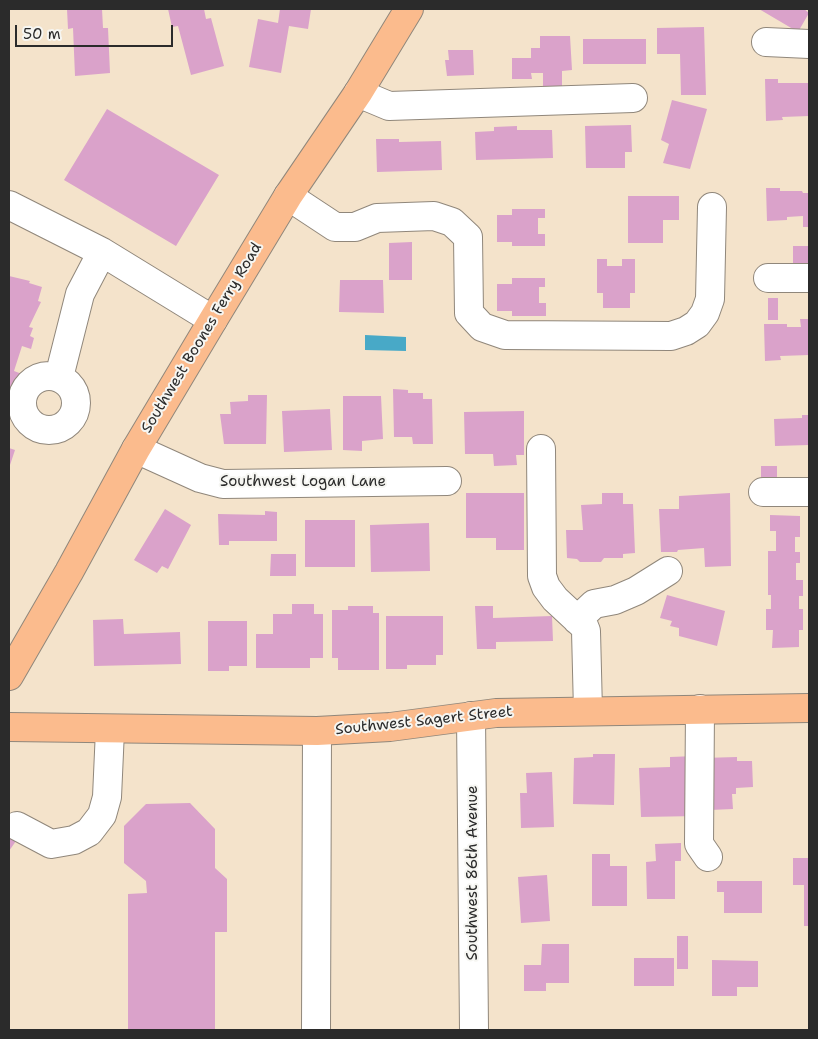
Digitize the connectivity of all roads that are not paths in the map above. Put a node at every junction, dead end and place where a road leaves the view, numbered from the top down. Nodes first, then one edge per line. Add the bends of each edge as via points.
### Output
1 (409, 9) edge
2 (766, 42) dead end
3 (809, 44) edge
4 (358, 93) junction
5 (633, 98) dead end
6 (288, 196) junction
7 (9, 205) edge
8 (712, 207) dead end
9 (102, 252) junction
10 (768, 278) dead end
11 (809, 278) edge
12 (213, 320) junction
13 (59, 377) dead end
14 (136, 449) junction
15 (540, 449) dead end
16 (447, 481) dead end
17 (763, 492) dead end
18 (809, 492) edge
19 (668, 570) dead end
20 (577, 620) junction
21 (9, 676) edge
22 (809, 708) edge
23 (700, 709) junction
24 (588, 711) junction
25 (471, 716) junction
26 (9, 728) edge
27 (110, 730) junction
28 (317, 731) junction
29 (17, 826) dead end
30 (708, 857) dead end
31 (316, 1030) edge
32 (474, 1030) edge

1 - 4 main road, Southwest Boones Ferry Road
2 - 3 street
4 - 5 street via 389,106
4 - 6 main road, Southwest Boones Ferry Road
6 - 8 street via 336,227 355,227 377,218 434,216 452,222 468,237 469,314 482,327 505,335 671,336 686,331 705,314 710,299
6 - 12 main road, Southwest Boones Ferry Road
7 - 9 street
9 - 12 street
9 - 13 street via 80,294
10 - 11 street
12 - 14 main road, Southwest Boones Ferry Road
14 - 16 street, Southwest Logan Lane via 200,478 223,484
14 - 21 main road, Southwest Boones Ferry Road
15 - 20 street via 542,576 554,599
17 - 18 street
19 - 20 street via 636,592 594,604
20 - 24 street via 586,631
22 - 23 main road, Southwest Sagert Street
23 - 24 main road, Southwest Sagert Street
23 - 30 street via 699,844
24 - 25 main road, Southwest Sagert Street
25 - 28 main road, Southwest Sagert Street via 390,727
25 - 32 street, Southwest 86th Avenue
26 - 27 main road, Southwest Sagert Street
27 - 28 main road, Southwest Sagert Street
27 - 29 street via 107,797 102,815 89,832 74,840 51,844
28 - 31 street

